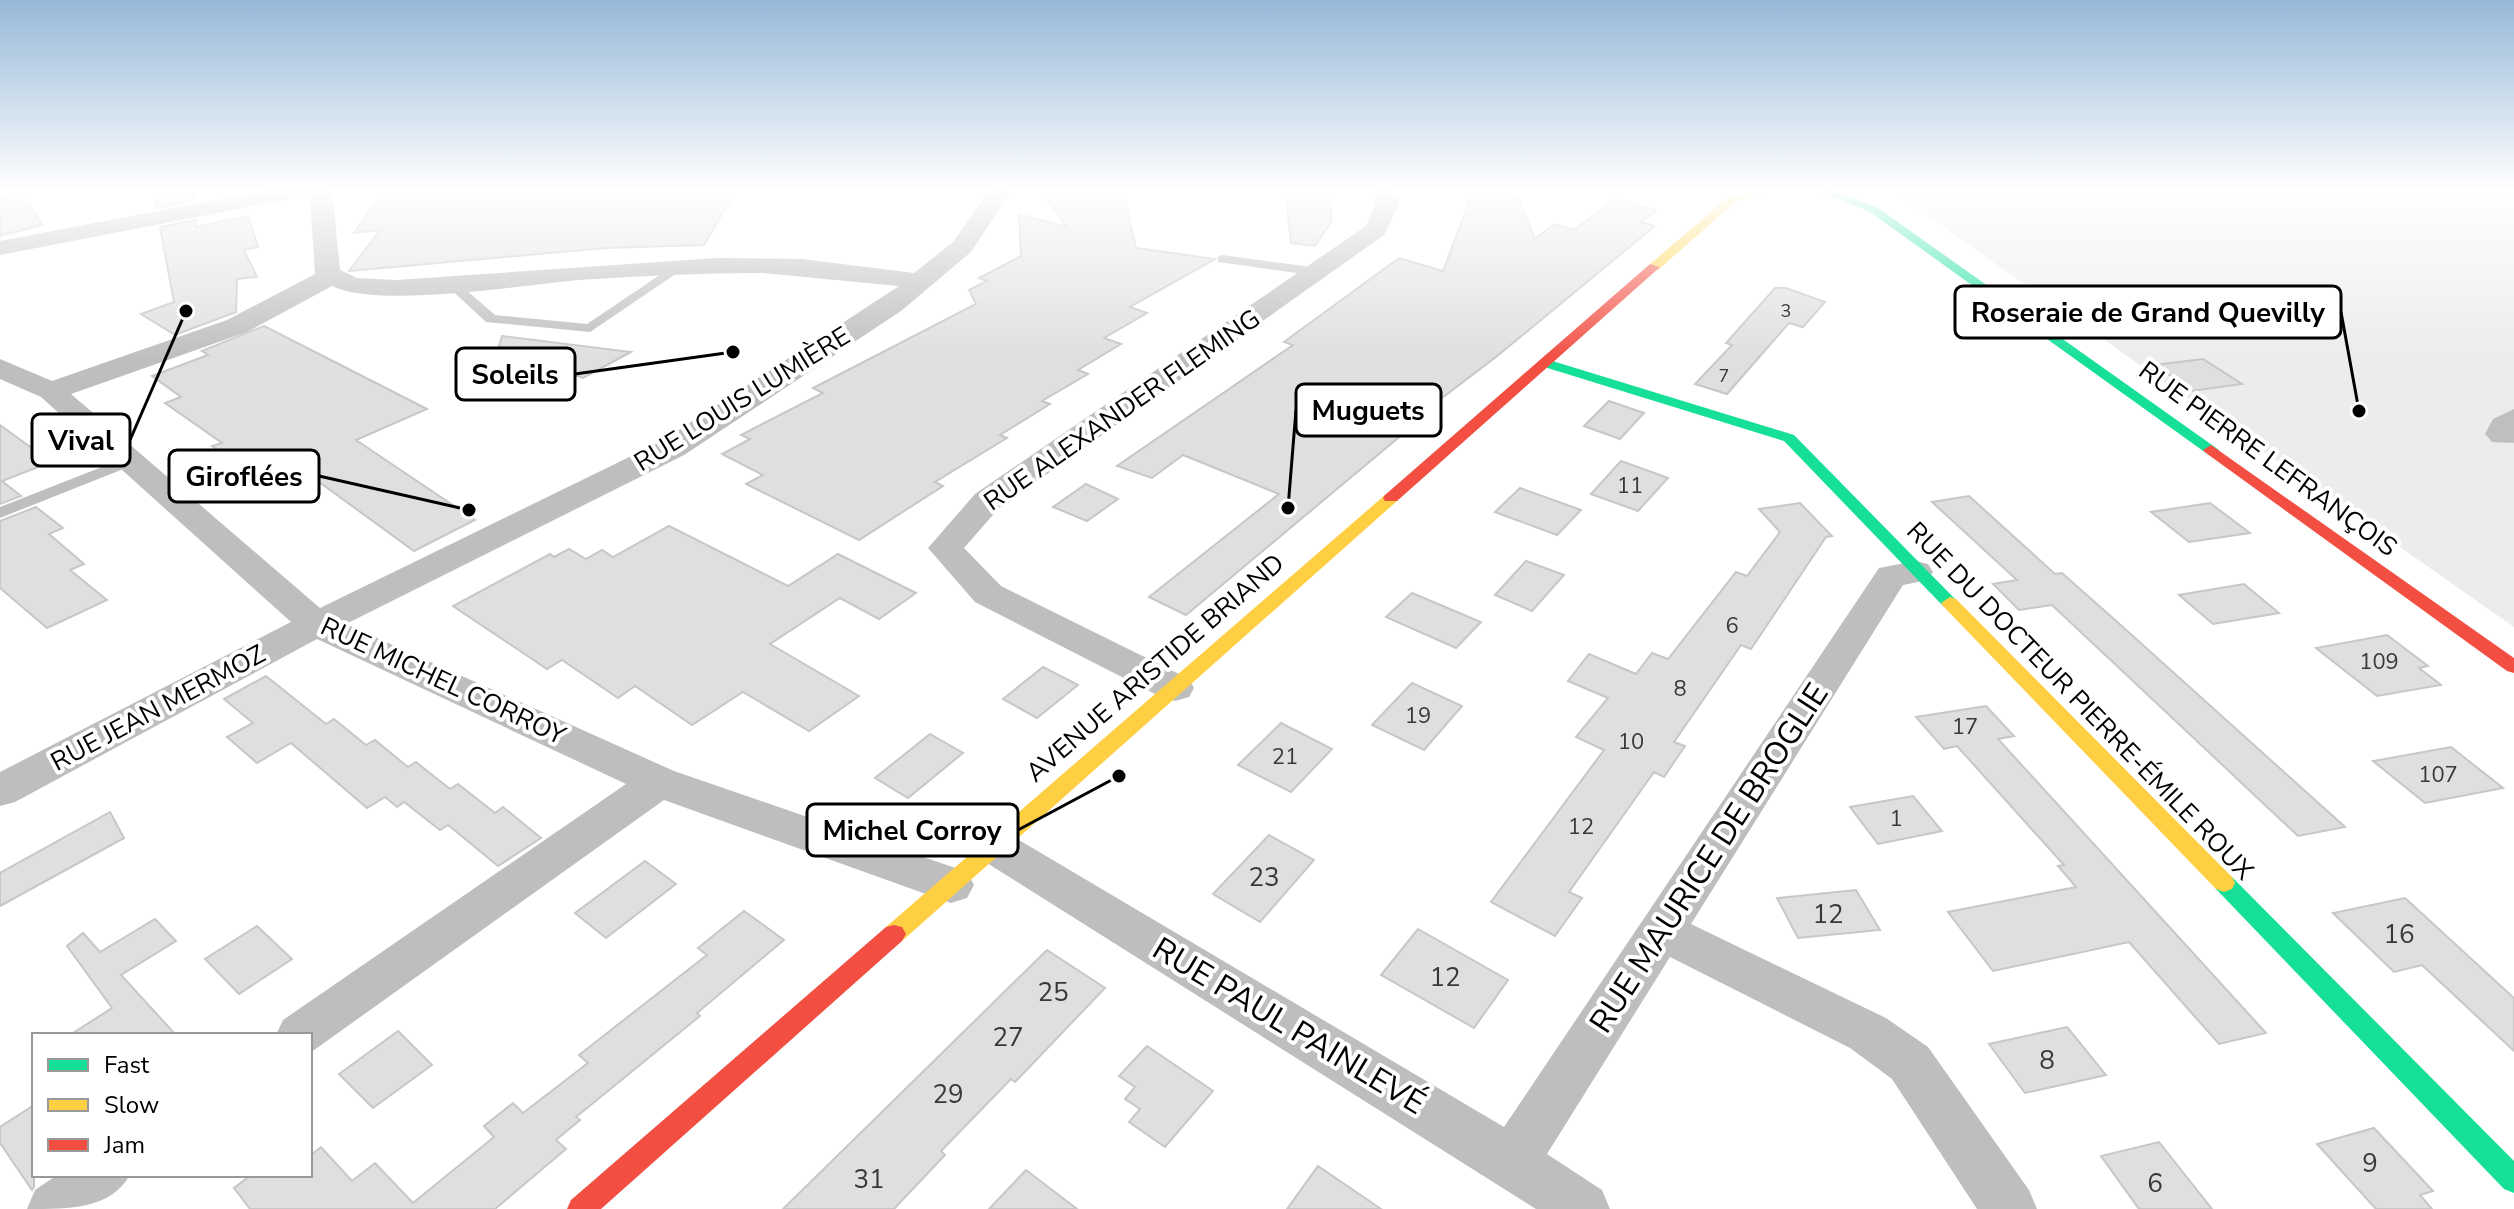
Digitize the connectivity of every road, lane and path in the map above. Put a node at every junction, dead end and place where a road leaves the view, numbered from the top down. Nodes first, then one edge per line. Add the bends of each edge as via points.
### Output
1 (326, 246) edge
2 (962, 246) edge
3 (1353, 246) edge
4 (1674, 246) edge
5 (1925, 246) edge
6 (1222, 259) dead end
7 (679, 266) junction
8 (1318, 272) junction
9 (331, 276) junction
10 (920, 282) junction
11 (451, 284) junction
12 (1546, 363) junction
13 (0, 368) edge
14 (51, 391) junction
15 (130, 461) junction
16 (0, 513) edge
17 (1916, 572) junction
18 (316, 624) junction
19 (2514, 667) edge
20 (1175, 688) junction
21 (659, 782) junction
22 (0, 791) edge
23 (994, 846) junction
24 (951, 885) junction
25 (1662, 931) junction
26 (304, 1033) edge
27 (1512, 1161) junction
28 (100, 1177) edge
29 (2514, 1180) edge
30 (55, 1209) edge
31 (581, 1209) edge
32 (1582, 1209) edge
33 (2009, 1209) edge

1 - 9 street
2 - 10 street, RUE LOUIS LUMIÈRE
3 - 8 street, RUE ALEXANDER FLEMING
4 - 12 street, AVENUE ARISTIDE BRIAND
5 - 19 street, RUE PIERRE LEFRANÇOIS
6 - 8 lane
7 - 10 street via 766,265
7 - 11 street
7 - 11 lane via 590,328 491,319
8 - 20 street, RUE ALEXANDER FLEMING via 987,501 945,548 988,594
9 - 11 street via 352,286
9 - 14 street via 237,326
10 - 18 street, RUE LOUIS LUMIÈRE via 673,448
12 - 17 street, RUE DU DOCTEUR PIERRE-ÉMILE ROUX via 1789,438
12 - 20 street, AVENUE ARISTIDE BRIAND
13 - 14 street, RUE MICHEL CORROY
14 - 15 street, RUE MICHEL CORROY
15 - 16 lane
15 - 18 street, RUE MICHEL CORROY
17 - 25 street, RUE MAURICE DE BROGLIE via 1891,576
17 - 29 street, RUE DU DOCTEUR PIERRE-ÉMILE ROUX
18 - 21 street, RUE MICHEL CORROY
18 - 22 street, RUE JEAN MERMOZ
20 - 23 street, AVENUE ARISTIDE BRIAND
21 - 24 street, RUE MICHEL CORROY
21 - 26 street
23 - 24 street, AVENUE ARISTIDE BRIAND
23 - 27 street, RUE PAUL PAINLEVÉ
24 - 31 street, AVENUE ARISTIDE BRIAND
25 - 27 street, RUE MAURICE DE BROGLIE
25 - 33 street via 1868,1033 1910,1063
27 - 32 street, RUE PAUL PAINLEVÉ
28 - 30 street

